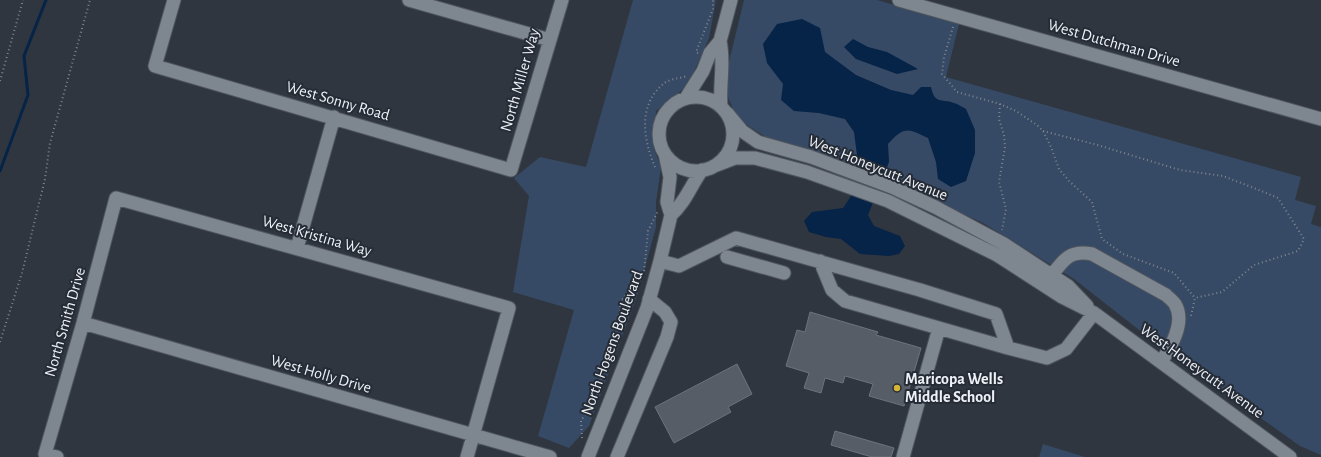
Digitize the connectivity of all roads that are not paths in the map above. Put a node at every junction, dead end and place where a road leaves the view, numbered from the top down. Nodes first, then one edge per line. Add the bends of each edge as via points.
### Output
1 (174, 0) edge
2 (409, 0) edge
3 (562, 0) edge
4 (731, 0) edge
5 (899, 0) edge
6 (550, 40) junction
7 (720, 41) junction
8 (686, 98) junction
9 (724, 110) junction
10 (334, 117) junction
11 (1321, 119) edge
12 (665, 154) junction
13 (716, 165) junction
14 (511, 170) joint
15 (702, 170) junction
16 (116, 198) joint
17 (671, 215) junction
18 (297, 248) junction
19 (727, 257) dead end
20 (660, 261) junction
21 (820, 262) junction
22 (784, 274) dead end
23 (1052, 275) junction
24 (649, 299) junction
25 (1094, 313) junction
26 (83, 323) junction
27 (939, 328) junction
28 (1008, 348) junction
29 (1161, 362) junction
30 (473, 435) junction
31 (51, 455) edge
32 (467, 457) edge
33 (550, 457) edge
34 (588, 457) edge
35 (617, 457) edge
36 (903, 457) edge
37 (1290, 457) edge

1 - 10 street, West Sonny Road via 155,66
2 - 6 street
3 - 6 street, North Miller Way
4 - 7 street
5 - 11 street, West Dutchman Drive
6 - 14 street, North Miller Way
7 - 8 street via 710,53 704,71
7 - 9 street via 724,56 720,78
8 - 9 street via 710,100
8 - 12 street via 667,110 661,121 660,144
9 - 13 street via 732,123 733,135 725,157
9 - 23 street, West Honeycutt Avenue via 742,131 758,142 847,170 935,206
10 - 14 street, West Sonny Road
10 - 18 street
12 - 15 street via 681,168
12 - 17 street, North Hogens Boulevard via 670,177 667,202
13 - 15 street
13 - 25 street, West Honeycutt Avenue via 735,158 755,158 842,184 888,201 997,255 1062,297
15 - 17 street, North Hogens Boulevard via 680,207
16 - 18 street, West Kristina Way
16 - 26 street, North Smith Drive
17 - 20 street, North Hogens Boulevard
18 - 30 street, West Kristina Way via 509,308
19 - 22 street
20 - 21 street via 679,266 736,238
20 - 24 street, North Hogens Boulevard
21 - 27 street via 832,290 845,301
21 - 28 street via 996,314
23 - 25 street, West Honeycutt Avenue via 1068,286
23 - 29 street via 1067,258 1082,252 1092,254 1166,295 1175,304 1178,325 1174,340
24 - 34 street, North Hogens Boulevard
24 - 35 street via 665,312 671,322
25 - 28 street via 1066,349 1047,358
25 - 29 street, West Honeycutt Avenue
26 - 30 street, West Holly Drive
26 - 31 street, North Smith Drive
27 - 28 street
27 - 36 street
29 - 37 street, West Honeycutt Avenue
30 - 32 street
30 - 33 street, West Holly Drive

